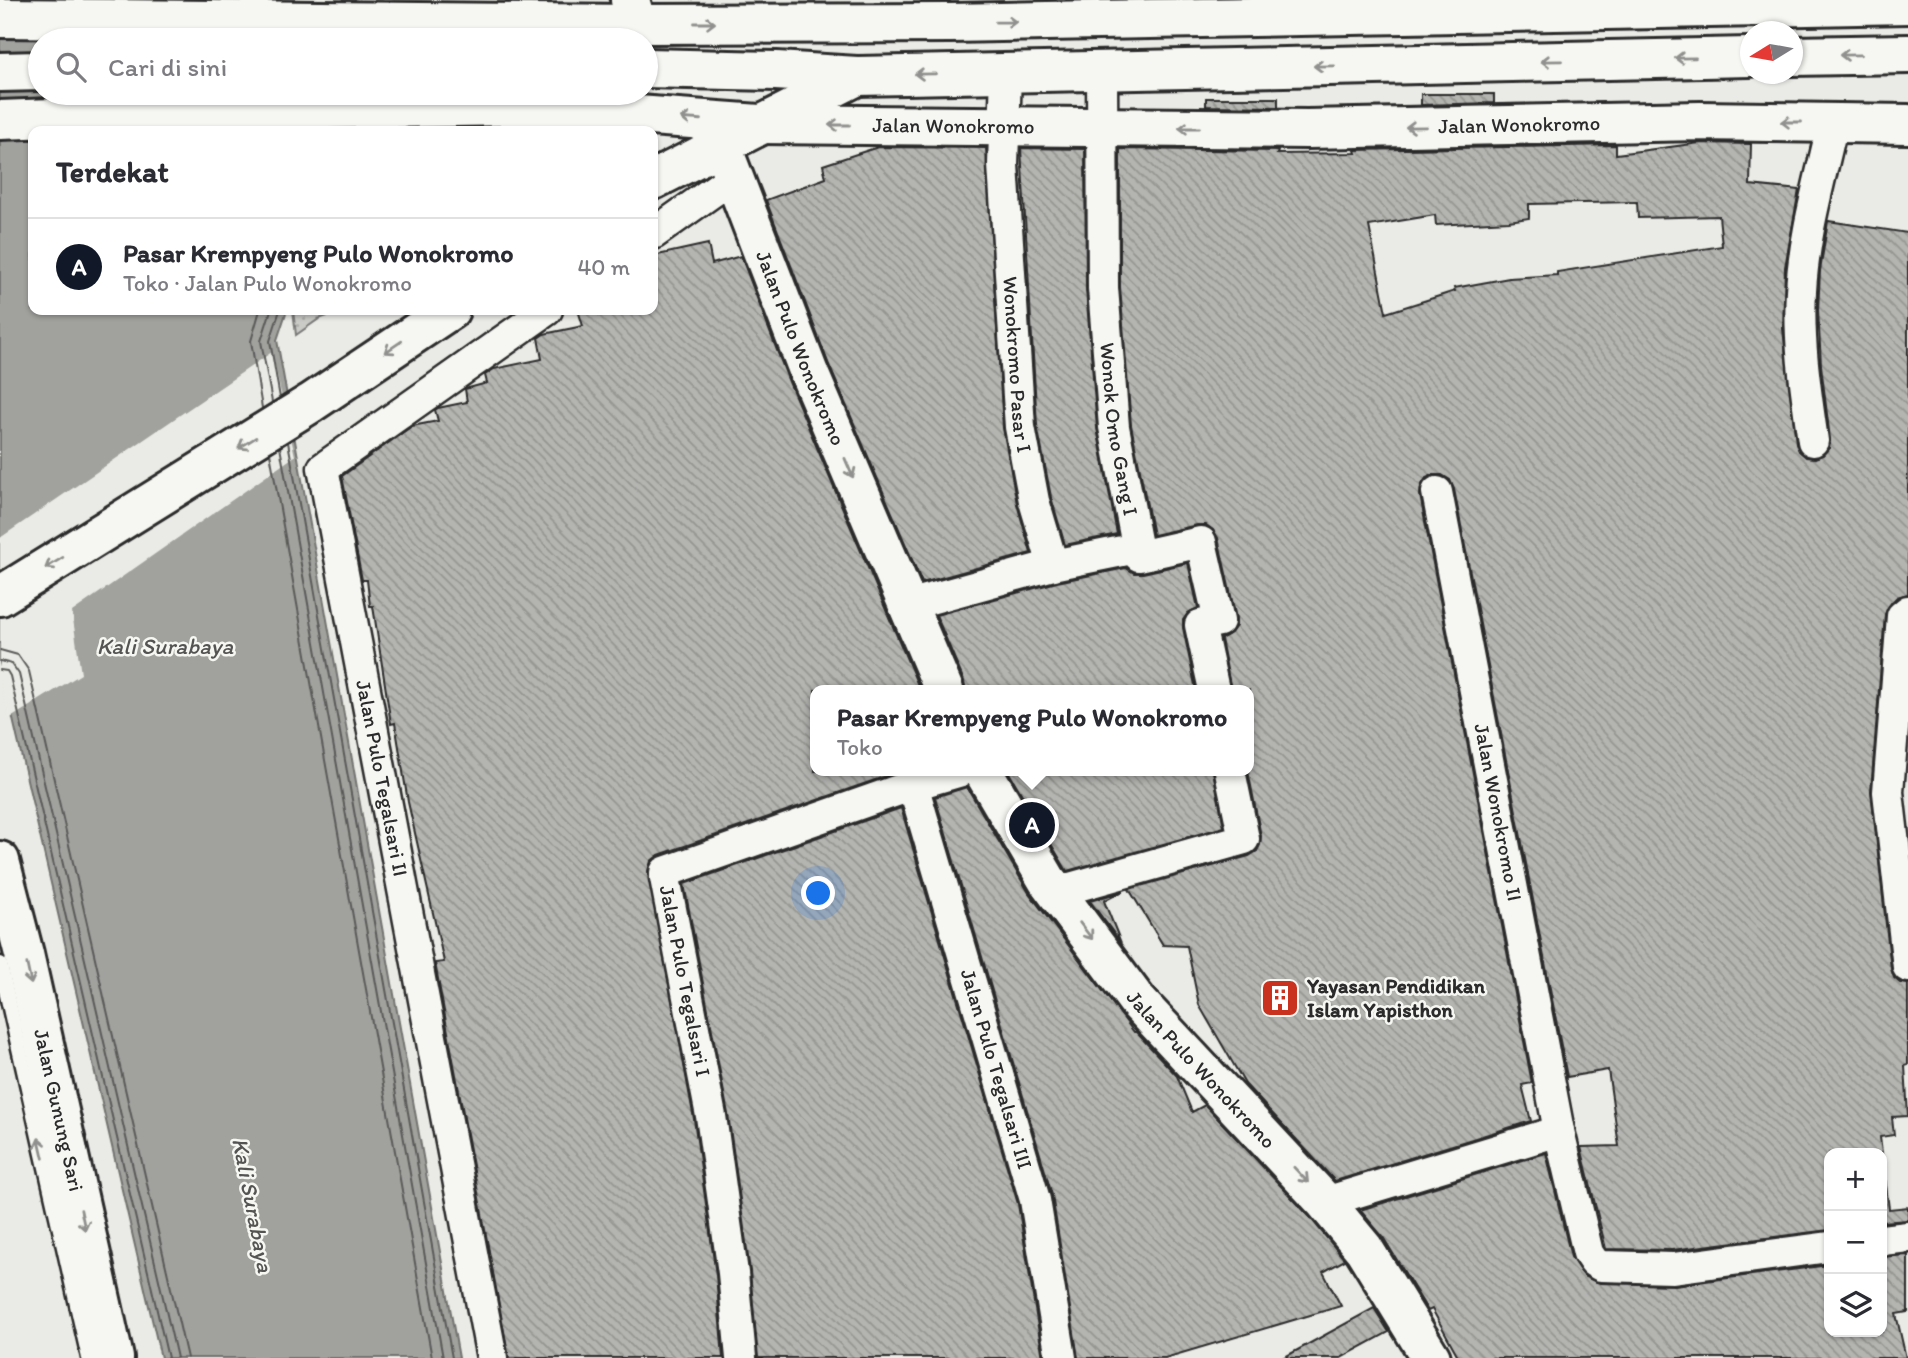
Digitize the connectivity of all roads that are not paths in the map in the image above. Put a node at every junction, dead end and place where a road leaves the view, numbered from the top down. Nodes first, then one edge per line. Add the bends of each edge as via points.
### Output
1 (1908, 4) edge
2 (1396, 8) edge
3 (1150, 10) edge
4 (633, 12) edge
5 (948, 12) edge
6 (0, 18) edge
7 (1908, 54) edge
8 (1803, 56) edge
9 (1740, 57) edge
10 (658, 68) edge
11 (28, 71) edge
12 (1102, 71) junction
13 (0, 72) edge
14 (1006, 73) junction
15 (857, 76) junction
16 (519, 105) edge
17 (516, 106) junction
18 (0, 120) edge
19 (1833, 122) junction
20 (759, 124) junction
21 (1908, 124) edge
22 (727, 160) junction
23 (658, 179) edge
24 (658, 229) edge
25 (443, 315) edge
26 (540, 315) edge
27 (1813, 441) dead end
28 (1437, 492) dead end
29 (1137, 548) junction
30 (1053, 565) junction
31 (0, 596) edge
32 (908, 605) junction
33 (1908, 611) edge
34 (942, 685) edge
35 (1213, 685) edge
36 (944, 776) edge
37 (986, 776) edge
38 (1231, 776) edge
39 (913, 785) junction
40 (1898, 790) edge
41 (0, 861) edge
42 (1056, 892) junction
43 (0, 964) edge
44 (1908, 967) edge
45 (1559, 1131) junction
46 (1325, 1202) junction
47 (1908, 1237) edge
48 (1887, 1239) edge
49 (1824, 1248) edge
50 (89, 1358) edge
51 (114, 1358) edge
52 (492, 1358) edge
53 (741, 1358) edge
54 (1061, 1358) edge
55 (1432, 1358) edge

1 - 2 main road
2 - 3 main road
5 -> 3 main road
4 -> 5 main road
4 - 6 main road via 255,20
7 -> 8 main road
9 -> 12 main road
10 - 15 main road
11 - 13 main road
12 - 14 main road
12 - 29 street, Wonok Omo Gang I via 1103,288 1114,427
14 -> 15 main road
14 - 30 street, Wonokromo Pasar I via 1003,165 1020,427 1034,501
15 - 20 main road
16 - 17 main road
17 - 18 main road, Jalan Wonokromo
20 -> 17 main road, Jalan Wonokromo
19 -> 20 main road, Jalan Wonokromo via 1307,129
19 - 21 main road, Jalan Wonokromo
19 - 27 street via 1801,290 1803,367
20 - 22 main road
22 - 23 main road
22 - 24 street
22 -> 32 main road, Jalan Pulo Wonokromo via 809,373
25 -> 31 main road via 305,407
26 - 52 street, Jalan Pulo Tegalsari II via 323,468
28 - 45 street, Jalan Wonokromo II
29 - 30 street
29 - 35 street via 1139,556 1201,542 1219,621 1200,625
30 - 32 street
32 - 34 main road, Jalan Pulo Wonokromo
33 - 40 street via 1902,616
36 - 39 street, Jalan Pulo Tegalsari I
37 - 42 main road, Jalan Pulo Wonokromo
38 - 42 street via 1244,839
39 - 53 street, Jalan Pulo Tegalsari I via 665,872 711,1116
39 - 54 street, Jalan Pulo Tegalsari III via 1035,1200
40 - 44 street
41 -> 51 main road, Jalan Gunung Sari
42 -> 46 main road, Jalan Pulo Wonokromo via 1137,1001
50 -> 43 lane
45 - 46 street
45 - 49 street, Jalan Wonokromo II via 1588,1253 1601,1266 1673,1268
46 - 55 main road, Jalan Pulo Wonokromo via 1364,1249
47 - 48 street

